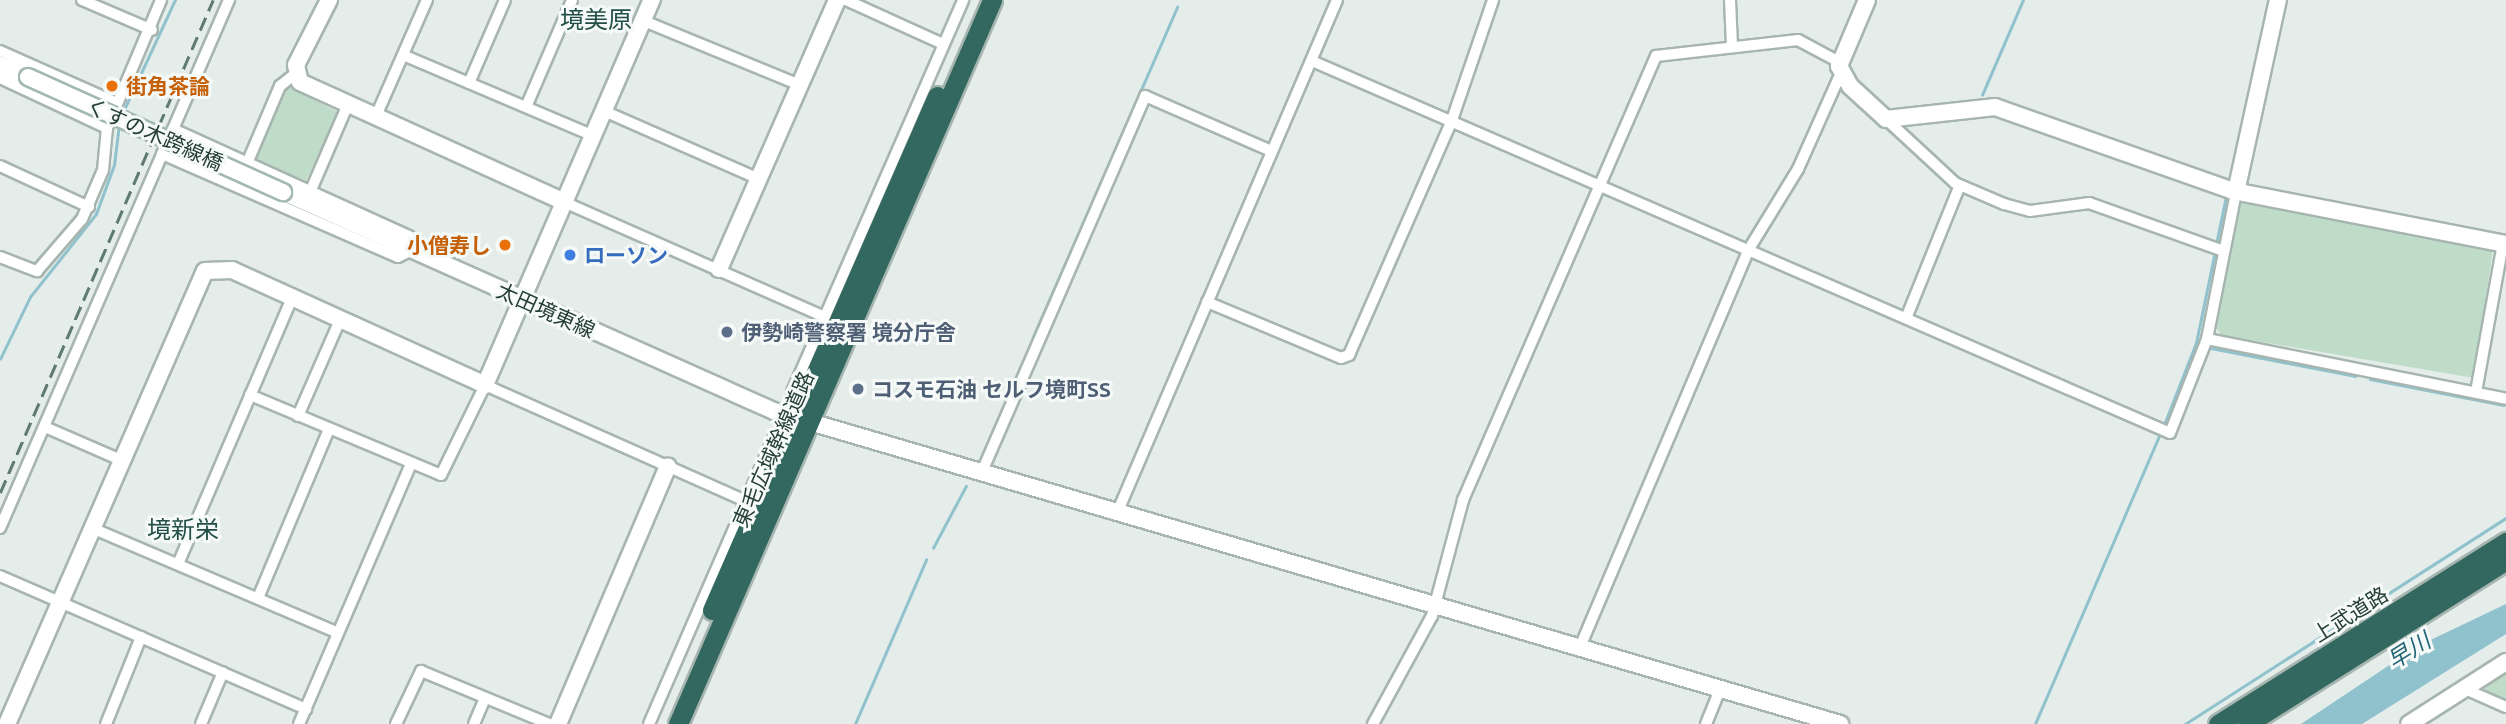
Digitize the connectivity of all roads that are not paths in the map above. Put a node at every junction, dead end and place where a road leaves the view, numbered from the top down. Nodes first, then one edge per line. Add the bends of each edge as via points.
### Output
1 (84, 0) edge
2 (161, 0) edge
3 (229, 0) edge
4 (329, 0) edge
5 (427, 0) edge
6 (505, 0) edge
7 (572, 0) edge
8 (652, 0) edge
9 (837, 0) edge
10 (846, 0) edge
11 (963, 0) edge
12 (978, 0) edge
13 (992, 0) edge
14 (1337, 0) edge
15 (1493, 0) edge
16 (1730, 0) edge
17 (1867, 0) edge
18 (2278, 0) edge
19 (644, 21) junction
20 (152, 30) junction
21 (943, 44) junction
22 (1732, 45) junction
23 (0, 51) edge
24 (403, 55) junction
25 (1312, 61) junction
26 (0, 65) edge
27 (1840, 67) junction
28 (295, 74) junction
29 (0, 78) edge
30 (469, 83) junction
31 (800, 85) junction
32 (117, 103) junction
33 (348, 104) junction
34 (526, 107) junction
35 (604, 111) junction
36 (376, 116) junction
37 (1886, 119) junction
38 (1452, 120) junction
39 (107, 128) junction
40 (173, 129) junction
41 (594, 136) junction
42 (1269, 150) junction
43 (162, 154) junction
44 (248, 161) junction
45 (0, 166) edge
46 (759, 179) junction
47 (1602, 183) junction
48 (1960, 185) junction
49 (310, 190) junction
50 (2231, 191) junction
51 (283, 192) joint
52 (564, 202) junction
53 (89, 207) junction
54 (860, 237) junction
55 (2505, 244) edge
56 (1749, 249) junction
57 (412, 250) junction
58 (2224, 251) junction
59 (0, 257) edge
60 (862, 267) junction
61 (719, 269) junction
62 (292, 298) junction
63 (523, 299) junction
64 (1207, 302) junction
65 (1907, 316) junction
66 (825, 317) junction
67 (340, 320) junction
68 (2207, 338) junction
69 (485, 385) junction
70 (2476, 391) junction
71 (792, 392) dead end
72 (250, 395) junction
73 (2506, 399) edge
74 (299, 416) junction
75 (802, 421) junction
76 (45, 426) junction
77 (329, 429) junction
78 (774, 437) dead end
79 (121, 460) junction
80 (411, 464) junction
81 (668, 466) junction
82 (981, 474) junction
83 (745, 501) junction
84 (1116, 513) junction
85 (0, 528) edge
86 (92, 528) junction
87 (2506, 542) edge
88 (2506, 560) edge
89 (178, 564) junction
90 (0, 576) edge
91 (258, 598) junction
92 (59, 603) junction
93 (1436, 607) junction
94 (712, 610) junction
95 (690, 629) junction
96 (338, 633) junction
97 (141, 637) junction
98 (1580, 647) junction
99 (2506, 662) edge
100 (223, 673) junction
101 (2465, 689) junction
102 (1720, 690) junction
103 (0, 698) edge
104 (485, 698) junction
105 (16, 705) junction
106 (2506, 707) edge
107 (306, 709) junction
108 (7, 724) edge
109 (106, 724) edge
110 (201, 724) edge
111 (299, 724) edge
112 (396, 724) edge
113 (474, 724) edge
114 (549, 724) edge
115 (558, 724) edge
116 (649, 724) edge
117 (664, 724) edge
118 (678, 724) edge
119 (1373, 724) edge
120 (1706, 724) edge
121 (1840, 724) edge
122 (2218, 724) edge
123 (2247, 724) edge
124 (2409, 724) edge

1 - 20 street
2 - 20 street
3 - 40 street
4 - 28 street
5 - 24 street
6 - 30 street
7 - 34 street
8 - 19 street
9 - 31 street
10 - 21 street
11 - 21 street
12 - 60 highway, 東毛広域幹線道路
13 - 75 highway, 東毛広域幹線道路
14 - 25 street
15 - 38 street
16 - 22 street
17 - 27 street
18 - 50 street
19 - 31 street
19 - 35 street
20 - 32 street
21 - 54 street
22 - 27 street via 1806,41
22 - 47 street via 1656,56
23 - 32 street
24 - 30 street
24 - 36 street
25 - 38 street
25 - 42 street
26 - 51 street, くすの木跨線橋, bridge
27 - 37 street
27 - 56 street via 1798,169
28 - 33 street
28 - 44 street via 280,86
29 - 39 street
30 - 34 street
31 - 46 street
32 - 39 street
33 - 36 street
33 - 49 street
34 - 41 street
35 - 41 street
35 - 46 street
36 - 52 street
37 - 48 street
37 - 50 street via 1995,107
38 - 47 street
38 - 64 street via 1346,358
39 - 53 street via 103,170
40 - 43 street
40 - 44 street
41 - 52 street
42 - 64 street
42 - 82 street via 1145,96
43 - 57 street via 398,257
43 - 76 street
44 - 49 street
45 - 53 street
46 - 61 street
47 - 56 street
47 - 93 street via 1463,500
48 - 58 street via 2024,211 2089,203
48 - 65 street
49 - 57 street via 409,236
50 - 55 street
50 - 58 street
51 - 57 street, 太田境東線
52 - 61 street
52 - 63 street
53 - 59 street via 37,271
54 - 60 street
54 - 66 street
55 - 70 street
56 - 65 street
56 - 98 street
57 - 63 street, 太田境東線
58 - 68 street
60 - 75 highway, 東毛広域幹線道路
61 - 66 street
62 - 67 street
62 - 72 street
62 - 79 street via 232,270 205,271
63 - 69 street
63 - 75 street, 太田境東線
64 - 84 street
65 - 68 street via 2162,430
66 - 71 street
67 - 69 street
67 - 74 street
68 - 70 street
69 - 80 street via 447,472
69 - 81 street
70 - 73 street
72 - 74 street
72 - 89 street
74 - 77 street
75 - 82 street, 太田境東線
75 - 94 highway, 東毛広域幹線道路
75 - 118 highway, 東毛広域幹線道路
76 - 79 street
76 - 85 street
77 - 80 street
77 - 91 street
78 - 83 street
79 - 86 street
80 - 96 street
81 - 83 street
81 - 115 street
82 - 84 street, 太田境東線
83 - 95 street
84 - 93 street, 太田境東線
86 - 89 street
86 - 92 street
87 - 122 highway, 上武道路
88 - 123 highway, 上武道路
89 - 91 street
90 - 92 street
91 - 96 street
92 - 97 street
92 - 105 street
93 - 98 street, 太田境東線
93 - 119 street
94 - 95 street
94 - 117 highway, 東毛広域幹線道路
95 - 116 street
96 - 107 street
97 - 100 street
97 - 109 street
98 - 102 street, 太田境東線
99 - 101 street
100 - 107 street
100 - 110 street
101 - 106 street
101 - 124 street
102 - 120 street
102 - 121 street, 太田境東線
103 - 105 street
104 - 112 street via 421,671
104 - 113 street
104 - 114 street
105 - 108 street
107 - 111 street

